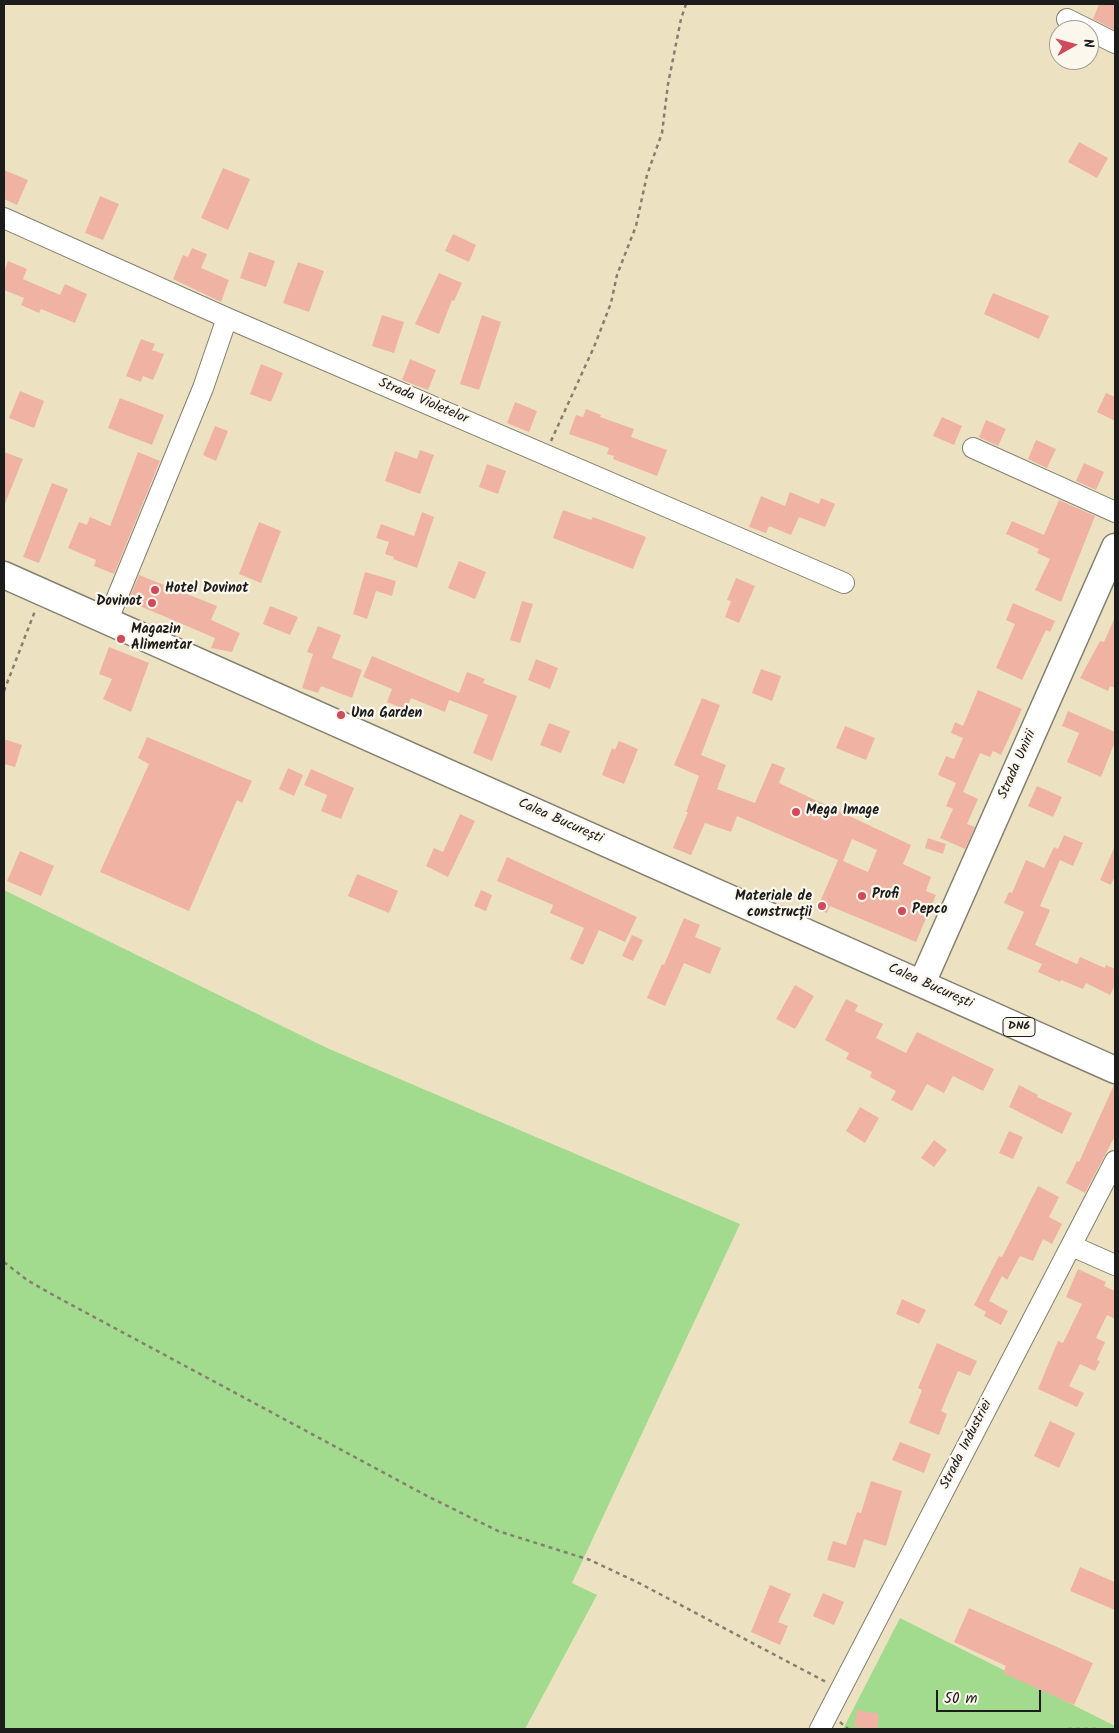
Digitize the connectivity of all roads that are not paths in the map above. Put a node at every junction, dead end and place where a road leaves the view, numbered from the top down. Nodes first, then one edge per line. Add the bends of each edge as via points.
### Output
1 (1067, 19) dead end
2 (1115, 43) edge
3 (4, 218) edge
4 (227, 318) junction
5 (973, 448) dead end
6 (1115, 512) edge
7 (1112, 561) edge
8 (4, 575) edge
9 (844, 583) dead end
10 (107, 622) junction
11 (922, 983) junction
12 (1115, 1070) edge
13 (1115, 1161) edge
14 (1072, 1246) junction
15 (1115, 1265) edge
16 (820, 1729) edge

1 - 2 street
3 - 4 street, Strada Violetelor
4 - 9 street, Strada Violetelor
4 - 10 street via 203,388
5 - 6 street
7 - 11 main road, Strada Unirii
8 - 10 main road, Calea București / DN6
10 - 11 main road, Calea București / DN6
11 - 12 main road, Calea București / DN6
13 - 14 street, Strada Industriei
14 - 15 street
14 - 16 street, Strada Industriei

